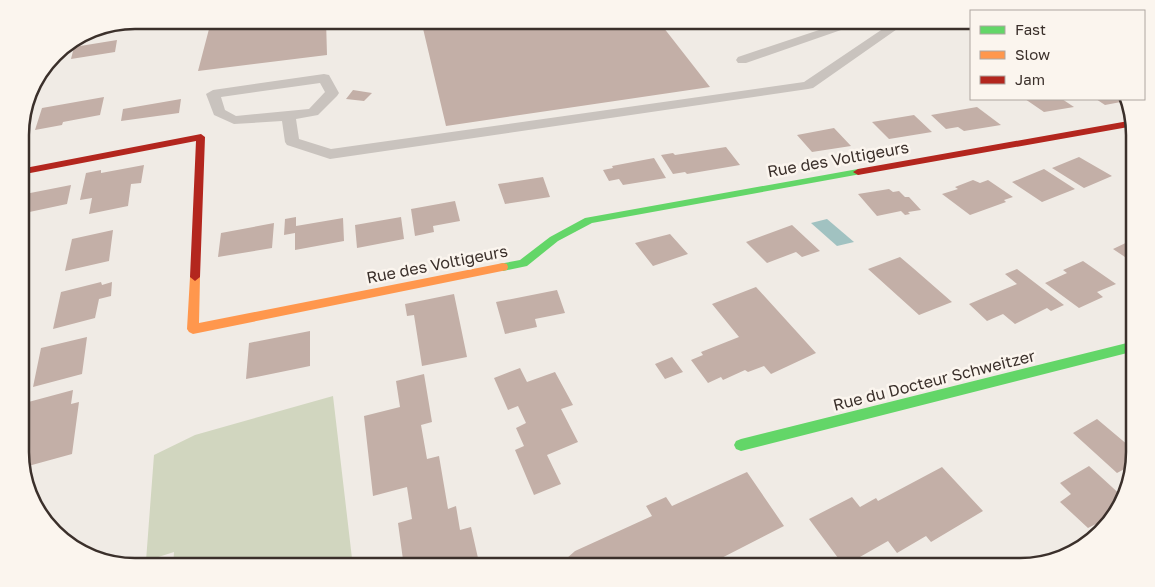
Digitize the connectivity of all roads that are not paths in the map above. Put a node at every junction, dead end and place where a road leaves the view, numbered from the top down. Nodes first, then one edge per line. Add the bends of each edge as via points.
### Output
1 (833, 29) edge
2 (891, 29) edge
3 (742, 60) dead end
4 (289, 116) junction
5 (1125, 125) edge
6 (29, 170) edge
7 (1126, 348) edge
8 (741, 445) dead end

1 - 3 lane
2 - 4 lane via 808,85 330,154 292,142
4 - 4 lane via 313,112 332,93 324,78 213,94 219,112 234,120
5 - 6 street, Rue des Voltigeurs via 589,220 546,243 523,263 193,329 201,137
7 - 8 street, Rue du Docteur Schweitzer

